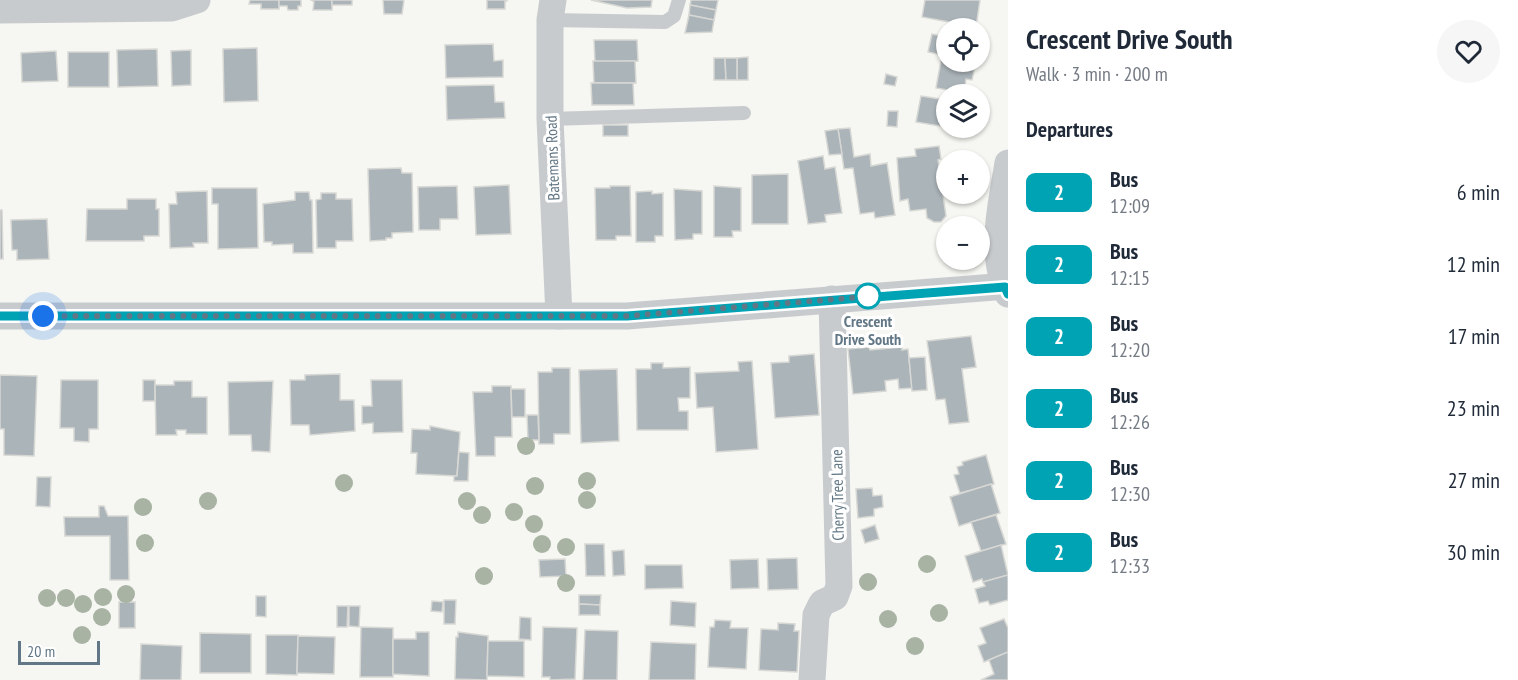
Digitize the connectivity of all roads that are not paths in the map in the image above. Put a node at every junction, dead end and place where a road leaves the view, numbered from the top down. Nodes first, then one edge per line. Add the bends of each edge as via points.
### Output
1 (197, 0) edge
2 (679, 0) edge
3 (0, 10) edge
4 (551, 10) edge
5 (744, 113) dead end
6 (550, 119) junction
7 (1008, 163) edge
8 (1007, 289) edge
9 (832, 299) junction
10 (0, 316) edge
11 (559, 316) junction
12 (812, 680) edge

1 - 3 street via 172,8
2 - 4 lane via 674,16 665,22
4 - 6 street, Batemans Road
5 - 6 lane
6 - 11 street, Batemans Road
7 - 8 street via 997,234 1000,270
8 - 9 street
9 - 11 street via 627,316
9 - 12 street, Cherry Tree Lane via 839,586 836,597 822,603 816,615
10 - 11 street

